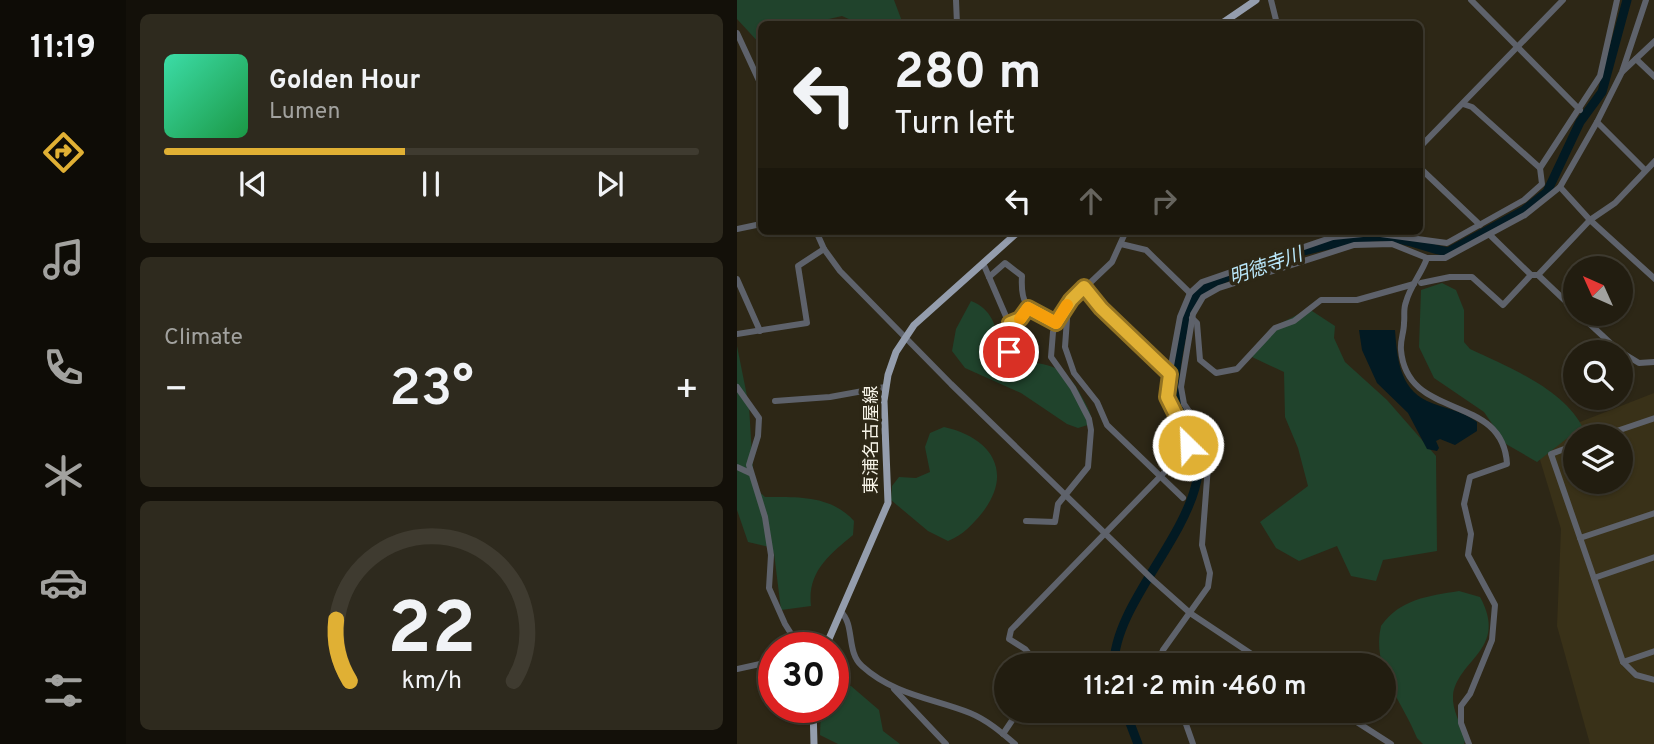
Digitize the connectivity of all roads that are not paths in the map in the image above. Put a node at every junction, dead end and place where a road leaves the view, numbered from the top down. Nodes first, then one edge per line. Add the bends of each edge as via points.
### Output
1 (956, 0) edge
2 (1256, 0) edge
3 (1271, 0) edge
4 (1471, 0) edge
5 (1563, 0) edge
6 (1617, 0) edge
7 (1646, 0) edge
8 (957, 21) edge
9 (1225, 21) edge
10 (1276, 21) edge
11 (737, 33) edge
12 (1654, 41) edge
13 (1517, 48) junction
14 (1636, 59) junction
15 (1622, 72) junction
16 (1654, 77) edge
17 (758, 78) edge
18 (1463, 104) junction
19 (1580, 110) junction
20 (1597, 122) junction
21 (1423, 144) edge
22 (1654, 161) edge
23 (1540, 168) junction
24 (1645, 170) junction
25 (1423, 171) edge
26 (1560, 187) junction
27 (1590, 220) junction
28 (758, 225) edge
29 (1480, 225) junction
30 (737, 229) edge
31 (818, 235) edge
32 (1014, 235) edge
33 (1124, 235) edge
34 (1353, 235) edge
35 (1383, 235) edge
36 (1490, 235) junction
37 (1333, 237) joint
38 (1121, 244) junction
39 (1430, 244) junction
40 (824, 249) junction
41 (1427, 257) junction
42 (983, 264) junction
43 (1535, 275) junction
44 (989, 277) junction
45 (737, 279) edge
46 (1654, 279) edge
47 (1418, 283) junction
48 (1084, 287) junction
49 (1190, 293) junction
50 (1563, 300) edge
51 (1068, 305) junction
52 (1028, 308) junction
53 (1192, 318) junction
54 (1010, 323) junction
55 (1056, 323) junction
56 (1592, 326) edge
57 (760, 331) junction
58 (995, 333) dead end
59 (737, 334) edge
60 (905, 337) junction
61 (1607, 340) edge
62 (1633, 360) edge
63 (1654, 362) edge
64 (1009, 365) dead end
65 (1170, 374) junction
66 (737, 387) edge
67 (885, 387) junction
68 (775, 401) dead end
69 (1654, 418) edge
70 (1633, 425) edge
71 (1563, 450) edge
72 (737, 467) edge
73 (750, 472) junction
74 (1161, 477) junction
75 (1563, 489) edge
76 (1565, 494) edge
77 (1067, 495) junction
78 (1183, 498) dead end
79 (1654, 513) edge
80 (1026, 521) dead end
81 (1105, 533) junction
82 (1580, 538) junction
83 (1654, 556) edge
84 (1594, 578) junction
85 (841, 612) junction
86 (1190, 612) junction
87 (790, 632) edge
88 (832, 632) edge
89 (1654, 651) edge
90 (1028, 653) edge
91 (1162, 653) edge
92 (1250, 653) edge
93 (737, 659) edge
94 (1623, 662) junction
95 (758, 664) edge
96 (739, 668) edge
97 (1654, 680) edge
98 (895, 689) junction
99 (813, 723) edge
100 (1010, 723) edge
101 (1186, 723) edge
102 (1358, 723) edge
103 (1003, 734) junction
104 (814, 744) edge
105 (946, 744) edge
106 (1015, 744) edge
107 (1193, 744) edge
108 (1391, 744) edge
109 (1469, 744) edge

1 - 8 street
2 - 9 main road
3 - 10 street
4 - 13 street
5 - 13 street
6 - 19 street via 1600,76
7 - 15 street
11 - 17 street
12 - 14 street
13 - 18 street
13 - 19 street
14 - 15 street
14 - 16 street
15 - 20 street
18 - 21 street
18 - 23 street
19 - 23 street
20 - 24 street
20 - 26 street
22 - 24 street
23 - 29 street via 1542,184 1535,191
24 - 27 street via 1615,203
25 - 29 street
26 - 27 street
26 - 36 street
27 - 43 street
27 - 46 street
28 - 30 street
29 - 39 street via 1447,243
31 - 40 street
32 - 42 main road, 東浦名古屋線
33 - 38 street
34 - 37 street
35 - 39 street
36 - 41 street via 1451,256
36 - 43 street
37 - 49 street via 1211,277
38 - 48 street via 1112,262
38 - 49 street via 1146,250
39 - 41 street
40 - 57 street via 798,266 807,323
40 - 60 street
41 - 47 street
41 - 53 street via 1380,243 1336,249 1212,291 1199,301
42 - 44 street
42 - 60 main road, 東浦名古屋線
43 - 47 street via 1503,305 1472,276
43 - 50 street
44 - 52 street via 1005,263 1022,276 1021,293
44 - 54 street
45 - 57 street
47 - 53 street via 1357,300 1321,300 1294,321 1275,328 1237,369 1216,373 1200,360 1197,323
47 - 109 street via 1406,299 1400,342 1413,382 1428,397 1473,413 1499,436 1506,450 1507,464 1470,477 1464,504 1471,534 1469,558 1495,605 1492,640 1461,706 1461,723
48 - 51 street
48 - 65 street
49 - 65 street via 1180,317
51 - 55 street
51 - 74 street via 1064,347 1074,373 1097,402 1107,425
52 - 54 street
52 - 55 street
53 - 86 street via 1181,391 1209,453 1202,545 1210,573 1208,587
54 - 58 street
54 - 64 street via 1015,340 1008,354
55 - 77 street via 1051,357 1091,426 1088,467
56 - 61 street
57 - 59 street
60 - 67 main road, 東浦名古屋線
60 - 77 street
62 - 63 street
65 - 74 street via 1167,397 1188,442
66 - 73 street via 759,418
67 - 68 street
67 - 85 main road, 東浦名古屋線 via 888,503
69 - 70 street
71 - 75 street via 1551,454
72 - 73 street
73 - 87 street via 765,517 771,555 769,588
74 - 78 street
74 - 81 street
76 - 82 street
77 - 80 street via 1058,504 1055,522
77 - 81 street
79 - 82 street
81 - 86 street
81 - 90 street via 1009,634 1009,639
82 - 84 street
83 - 84 street
84 - 94 street
85 - 88 main road, 東浦名古屋線
85 - 98 street via 858,661
86 - 91 street
86 - 92 street
89 - 94 street
93 - 96 street
94 - 97 street via 1636,675
95 - 96 street
98 - 103 street via 973,715
98 - 105 street
99 - 104 main road
100 - 103 street
101 - 107 street
102 - 108 street
103 - 106 street

